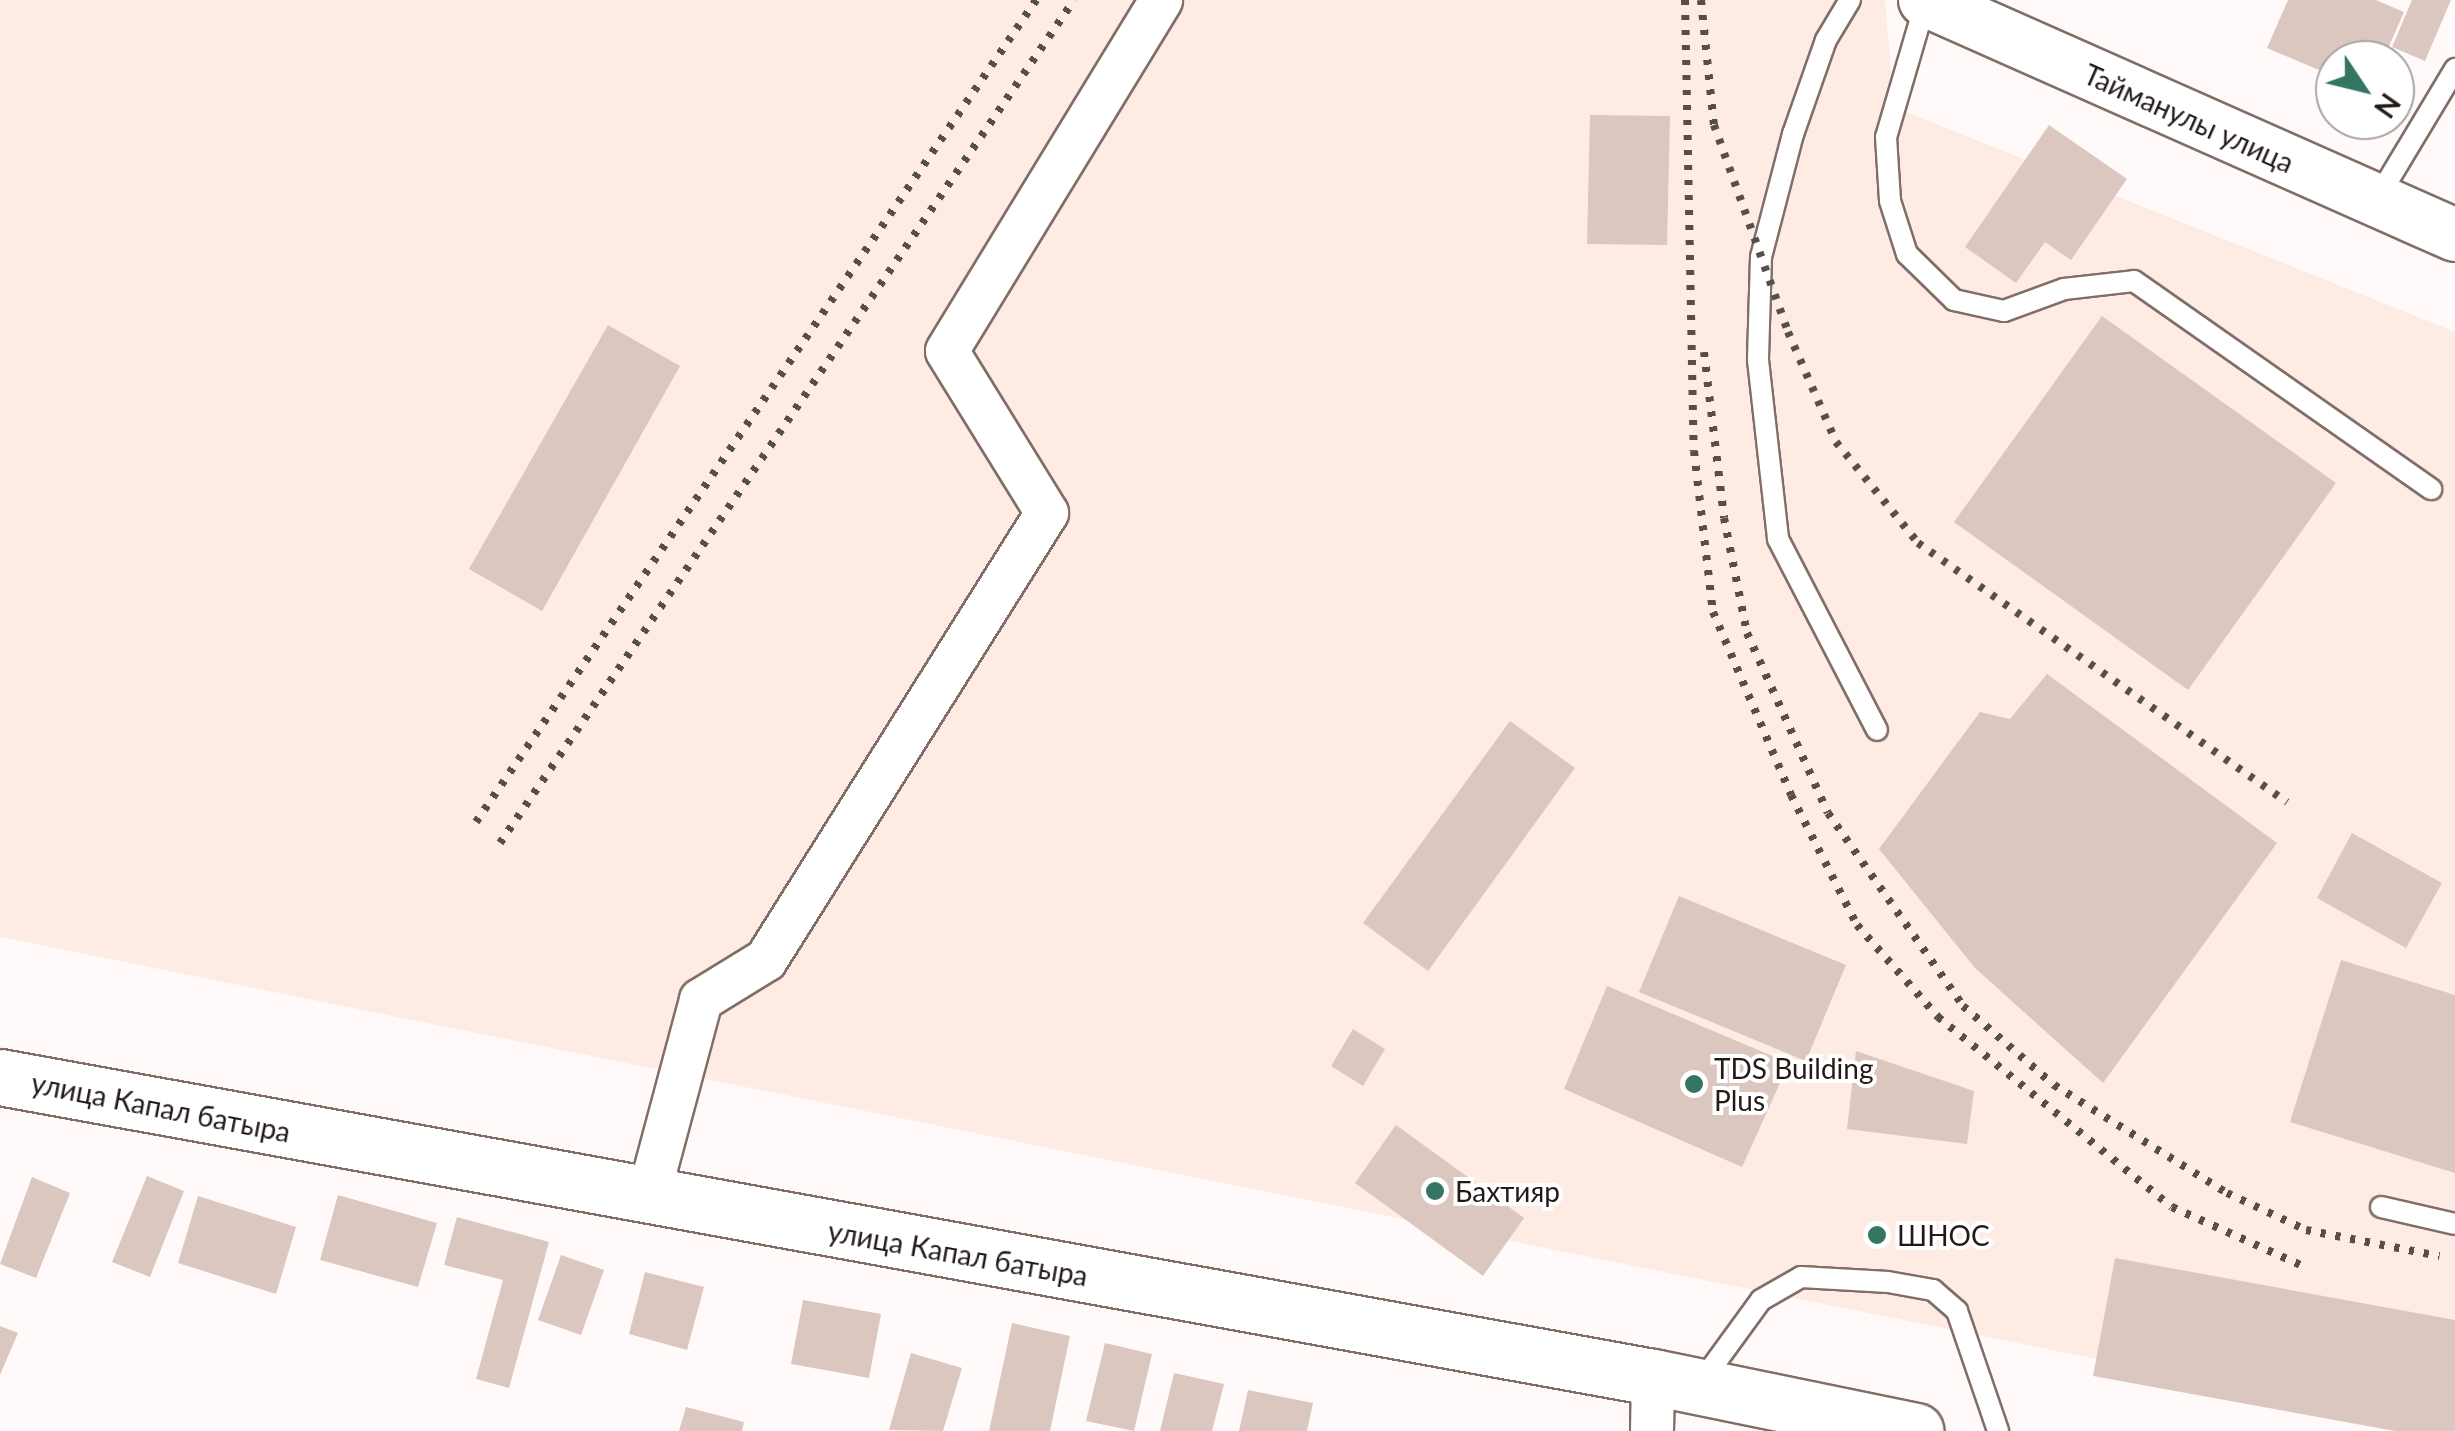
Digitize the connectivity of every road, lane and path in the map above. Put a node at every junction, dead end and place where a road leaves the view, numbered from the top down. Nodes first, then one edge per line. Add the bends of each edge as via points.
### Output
1 (1161, 0) edge
2 (1850, 0) edge
3 (1925, 1) edge
4 (2455, 69) edge
5 (2376, 200) junction
6 (2455, 235) edge
7 (2431, 488) dead end
8 (1876, 730) dead end
9 (0, 1077) edge
10 (648, 1198) junction
11 (2381, 1207) dead end
12 (2455, 1224) edge
13 (1676, 1381) junction
14 (1652, 1431) edge
15 (1916, 1431) edge
16 (1998, 1431) edge

1 - 10 street via 947,351 1046,512 766,960 701,1000
2 - 8 lane via 1826,40 1800,115 1761,257 1758,360 1778,539
3 - 5 street, Тайманулы улица
3 - 7 lane via 1886,138 1890,201 1907,254 1954,300 2004,311 2064,289 2134,280
4 - 5 lane
5 - 6 street, Тайманулы улица
9 - 10 main road, улица Капал батыра
10 - 13 main road, улица Капал батыра
11 - 12 lane
13 - 14 street
13 - 15 main road, улица Капал батыра
13 - 16 lane via 1761,1300 1800,1277 1888,1282 1933,1290 1957,1311

